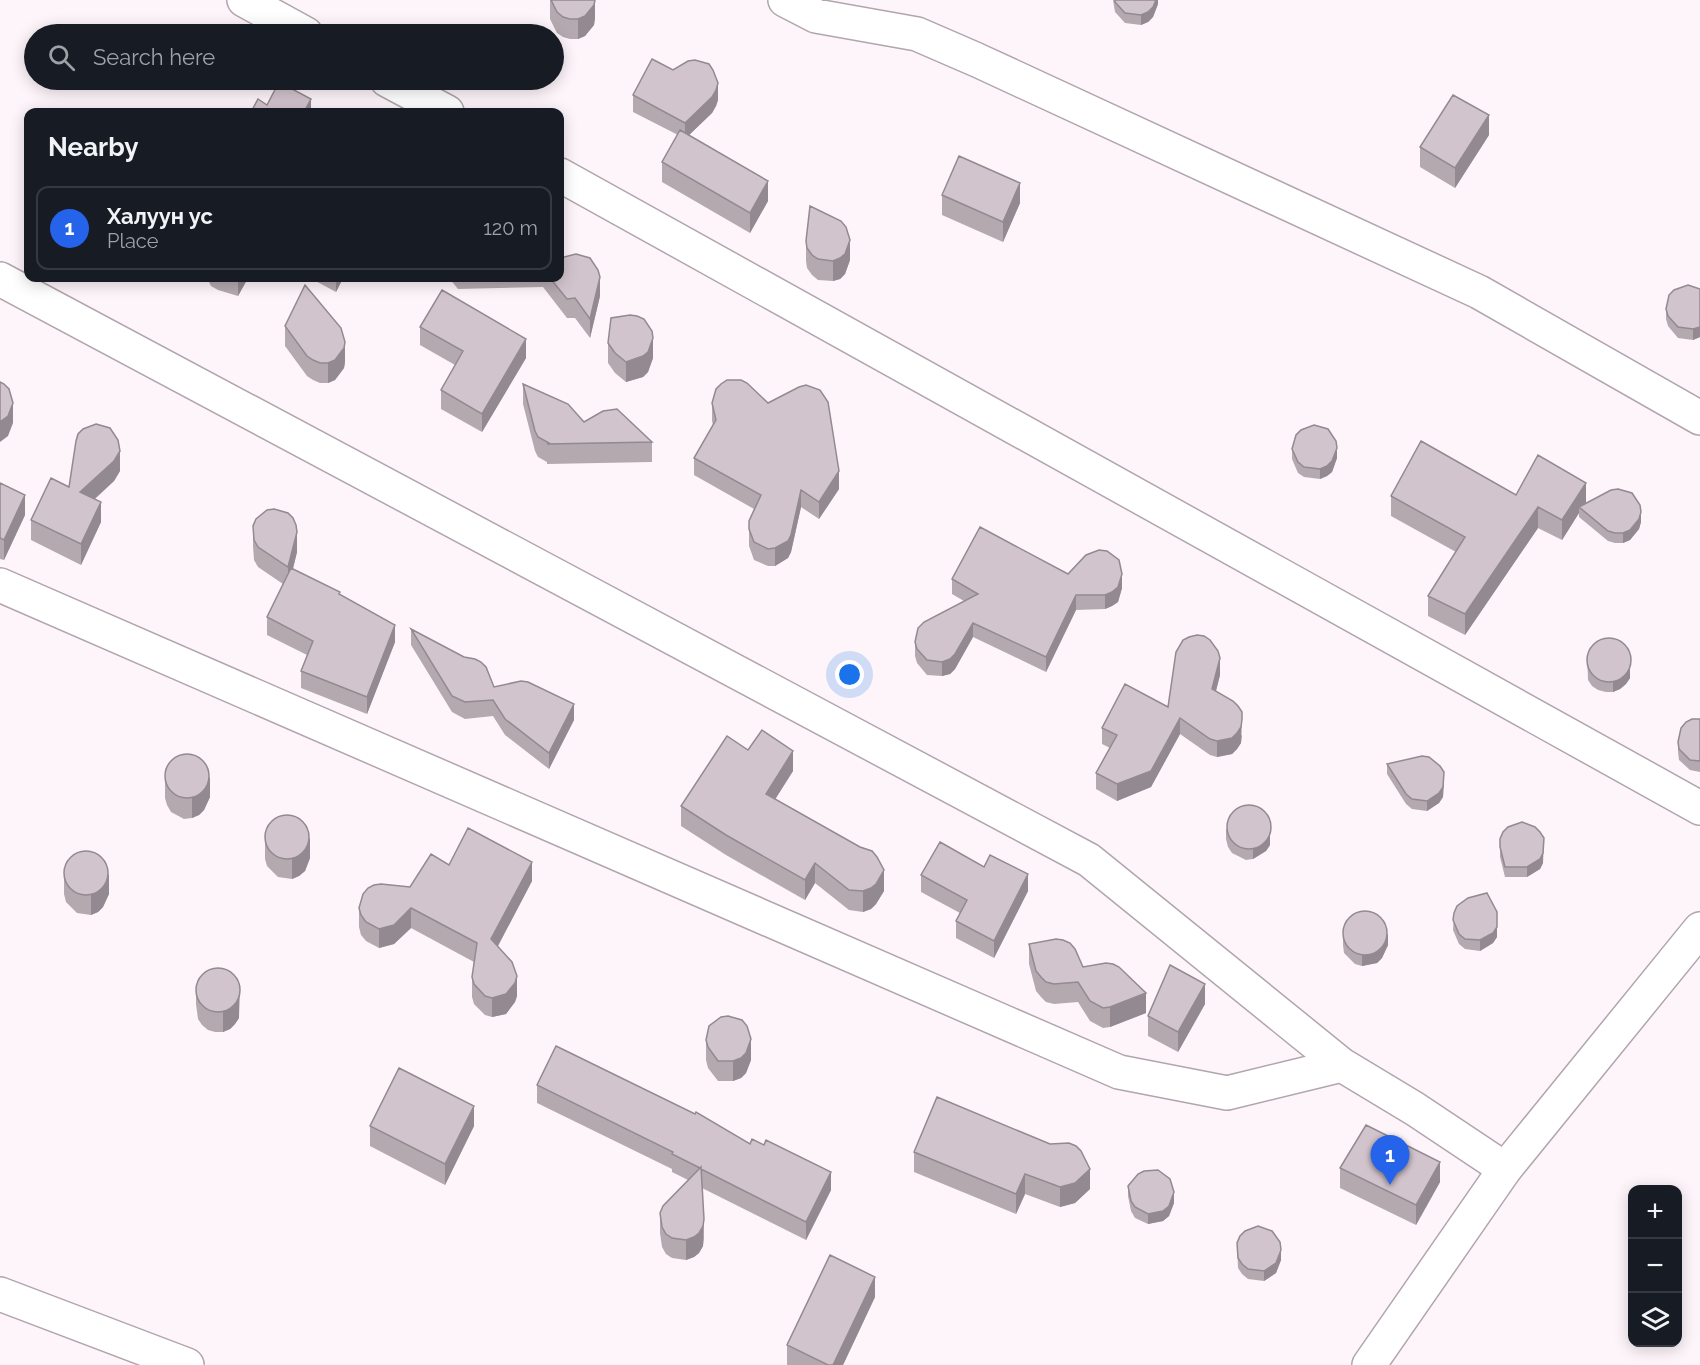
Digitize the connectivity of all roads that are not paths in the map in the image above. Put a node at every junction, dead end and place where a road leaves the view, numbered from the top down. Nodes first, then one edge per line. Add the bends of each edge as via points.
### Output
1 (244, 0) edge
2 (785, 0) edge
3 (288, 24) edge
4 (406, 90) edge
5 (440, 108) edge
6 (564, 177) edge
7 (0, 279) edge
8 (1700, 418) edge
9 (0, 585) edge
10 (1700, 808) edge
11 (1700, 929) edge
12 (1342, 1065) junction
13 (1504, 1169) junction
14 (0, 1294) edge
15 (188, 1365) edge
16 (1369, 1365) edge

1 - 3 street
2 - 8 street via 816,16 917,34 977,60 1479,292
4 - 5 street
6 - 10 street
7 - 12 street via 1089,860
9 - 12 street via 1119,1071 1227,1093
11 - 13 street
12 - 13 street
13 - 16 street
14 - 15 street

